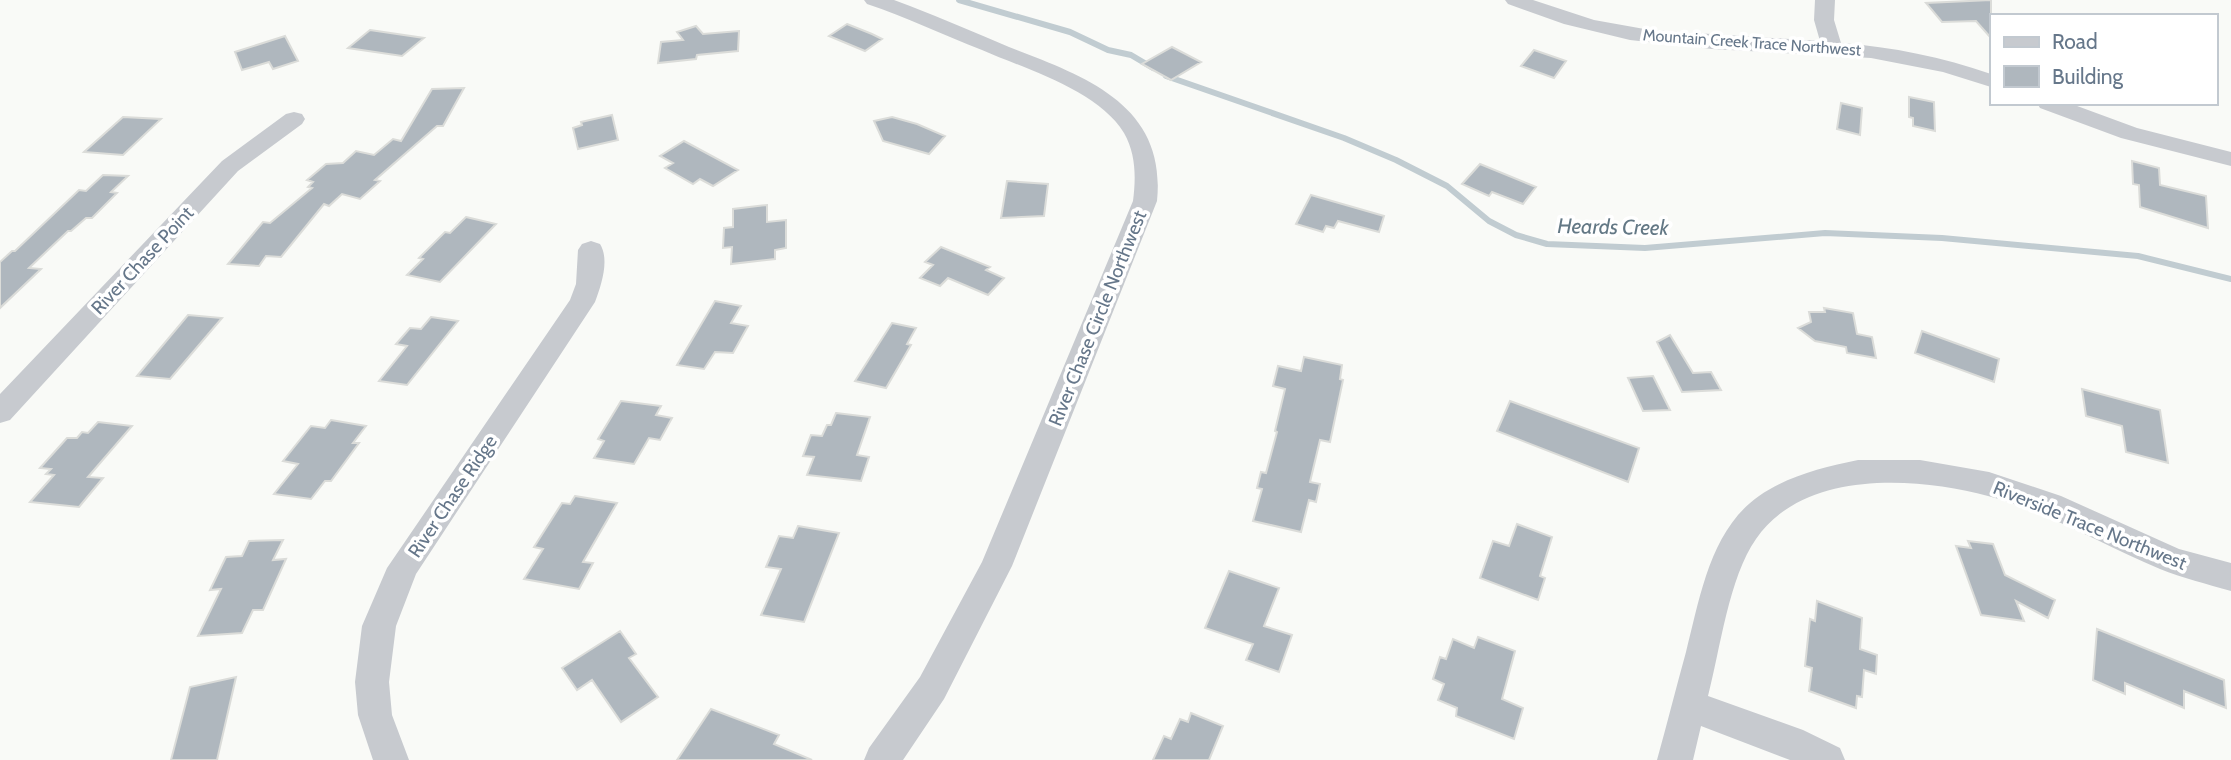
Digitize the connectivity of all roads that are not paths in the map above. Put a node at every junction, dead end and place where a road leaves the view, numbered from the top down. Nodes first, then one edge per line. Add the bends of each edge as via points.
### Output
1 (874, 0) edge
2 (1515, 0) edge
3 (1825, 0) edge
4 (1832, 46) junction
5 (1990, 81) edge
6 (2053, 105) edge
7 (294, 119) dead end
8 (2231, 159) edge
9 (591, 250) dead end
10 (0, 412) edge
11 (2231, 577) edge
12 (1689, 705) junction
13 (391, 760) edge
14 (882, 760) edge
15 (1675, 760) edge
16 (1827, 760) edge

1 - 14 street, River Chase Circle Northwest via 1077,83 1108,103 1140,143 1148,182 1145,201 996,566 932,688
2 - 4 street, Mountain Creek Trace Northwest via 1570,20 1639,35
3 - 4 street via 1824,20
4 - 5 street, Mountain Creek Trace Northwest via 1938,63
6 - 8 street via 2129,133
7 - 10 street, River Chase Point via 230,166
9 - 13 street, River Chase Ridge via 589,284 582,302 403,568 379,626 372,682 375,715
11 - 12 street, Riverside Trace Northwest via 2172,560 2050,505 1989,484 1920,471 1858,472 1824,479 1769,506 1745,528 1723,570
12 - 15 street, Riverside Trace Northwest
12 - 16 street

